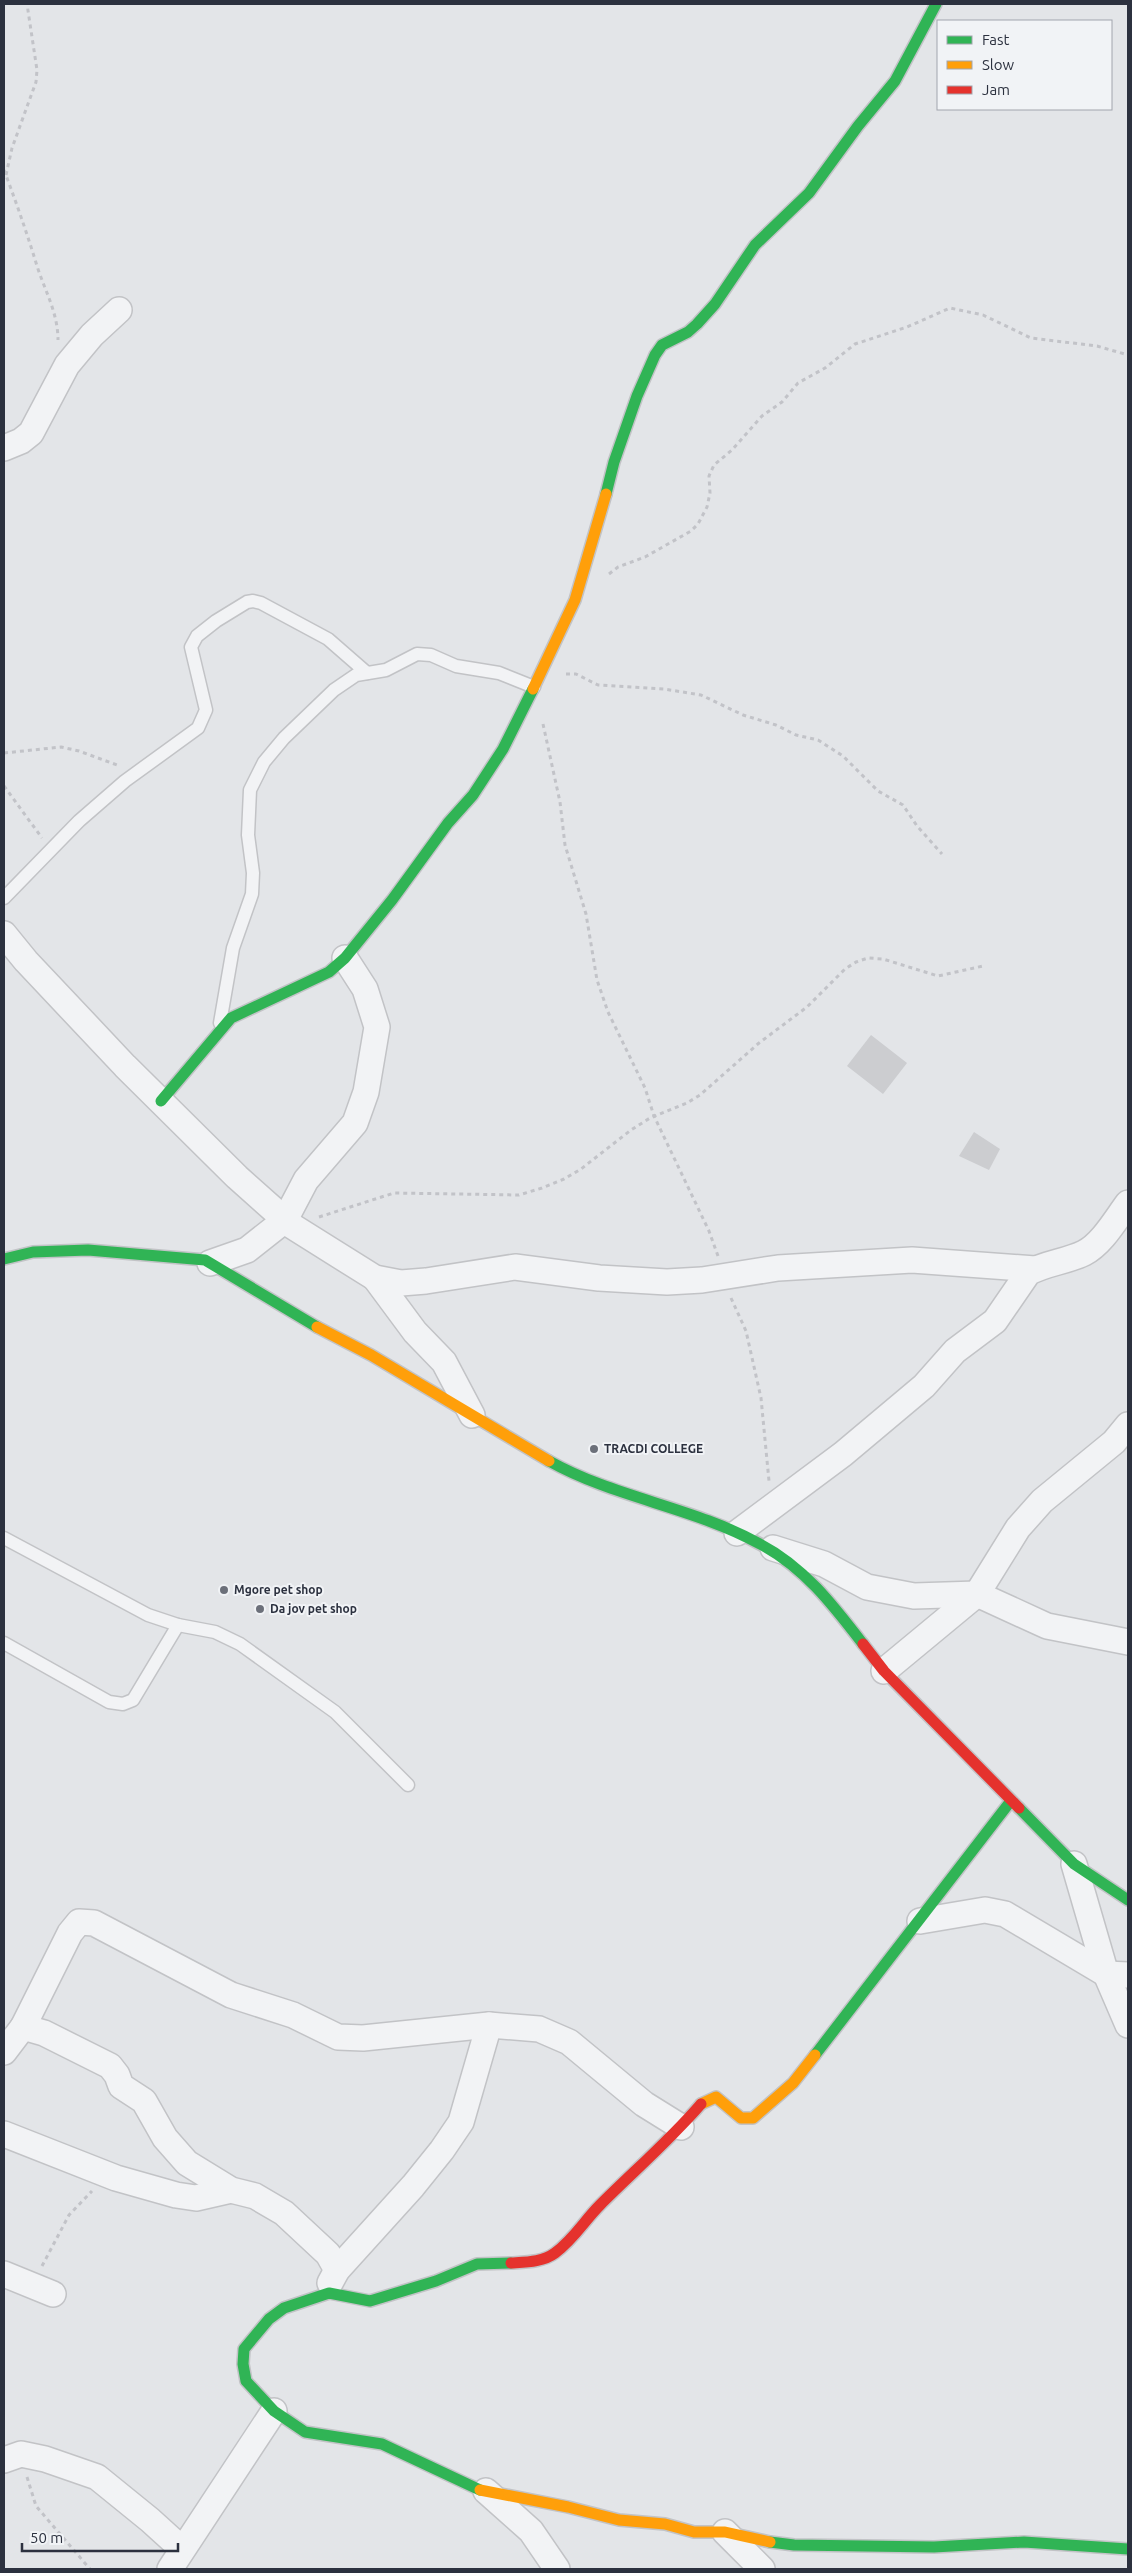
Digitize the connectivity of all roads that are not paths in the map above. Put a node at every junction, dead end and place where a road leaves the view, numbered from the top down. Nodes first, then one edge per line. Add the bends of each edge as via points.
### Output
1 (936, 4) edge
2 (119, 310) dead end
3 (4, 448) edge
4 (367, 673) junction
5 (535, 685) junction
6 (4, 898) edge
7 (4, 934) edge
8 (345, 958) junction
9 (218, 1030) junction
10 (161, 1101) junction
11 (1128, 1203) edge
12 (288, 1223) junction
13 (4, 1259) edge
14 (210, 1262) junction
15 (1035, 1269) junction
16 (375, 1278) junction
17 (472, 1415) junction
18 (1128, 1425) edge
19 (737, 1533) junction
20 (4, 1538) edge
21 (761, 1544) junction
22 (977, 1594) junction
23 (178, 1625) junction
24 (1128, 1642) edge
25 (4, 1643) edge
26 (884, 1671) junction
27 (408, 1785) dead end
28 (1010, 1802) junction
29 (1074, 1864) junction
30 (1128, 1900) edge
31 (920, 1920) junction
32 (1117, 1974) edge
33 (490, 2025) junction
34 (1128, 2025) edge
35 (23, 2027) junction
36 (4, 2052) edge
37 (681, 2127) junction
38 (4, 2134) edge
39 (230, 2190) junction
40 (337, 2270) junction
41 (4, 2274) edge
42 (42, 2290) road end
43 (329, 2294) junction
44 (274, 2411) junction
45 (12, 2457) edge
46 (486, 2491) junction
47 (725, 2532) junction
48 (1128, 2549) edge
49 (176, 2559) edge
50 (557, 2569) edge
51 (762, 2569) edge

1 - 5 street via 895,80 809,193 755,245 715,304 697,324 662,345 655,354 614,462 598,528 575,600
2 - 3 street via 92,335 61,376 30,433
4 - 5 lane via 390,668 417,654 426,654 456,666 499,673
4 - 6 lane via 328,639 261,602 247,602 216,621 193,642 192,659 206,710 198,728 145,766 79,821
4 - 9 lane via 356,675 334,690 284,738 252,782 248,817 252,894 233,948
5 - 8 street via 503,748 473,795
7 - 10 street
8 - 9 street via 329,972 246,1008
8 - 12 street via 365,989 376,1027 366,1092 355,1123 306,1180
9 - 10 street
10 - 12 street
11 - 15 street via 1097,1243 1084,1253
12 - 14 street via 247,1250
12 - 16 street
13 - 14 street via 33,1252 88,1250 197,1258
14 - 17 street via 314,1326 371,1354
15 - 16 street via 912,1260 809,1265 693,1281 641,1281 515,1267 426,1282 401,1283
15 - 19 street via 1021,1280 995,1321 955,1351 924,1386 843,1454
16 - 17 street via 415,1332 444,1362
17 - 19 street via 574,1475
18 - 22 street via 1114,1442 1042,1501 1024,1521
19 - 21 street
20 - 23 lane via 148,1615
21 - 22 street via 824,1564 867,1587 914,1596
21 - 26 street via 796,1568 824,1594
22 - 24 street via 1047,1626
22 - 26 street
23 - 25 lane via 133,1700 122,1704 110,1702
23 - 27 lane via 215,1632 256,1655 335,1712
26 - 28 street
28 - 29 street
28 - 31 street
29 - 30 street
29 - 32 street
31 - 32 street via 985,1910 1004,1914
31 - 37 street via 786,2089 753,2118 741,2118 716,2097 703,2101
32 - 34 street
33 - 35 street via 363,2038 338,2037 293,2015 231,1995 94,1923 79,1922 70,1933
33 - 37 street via 539,2029 569,2042 644,2104
33 - 40 street via 460,2122 413,2186
35 - 36 street
35 - 39 street via 44,2033 110,2066 121,2086 144,2102 175,2152 199,2172
37 - 43 street via 598,2207 579,2232 544,2259 477,2264 436,2281 370,2301
38 - 39 street via 116,2178 196,2198
39 - 40 street via 255,2196 284,2213 328,2254
40 - 43 street
41 - 42 street
43 - 44 street via 284,2308 269,2318 244,2349 246,2381
44 - 46 street via 305,2432 382,2444
44 - 49 street
45 - 49 street via 45,2459 97,2477 150,2520
46 - 47 street via 620,2520 665,2524 694,2532
46 - 50 street via 531,2531
47 - 48 street via 794,2545 934,2547 1024,2542
47 - 51 street

